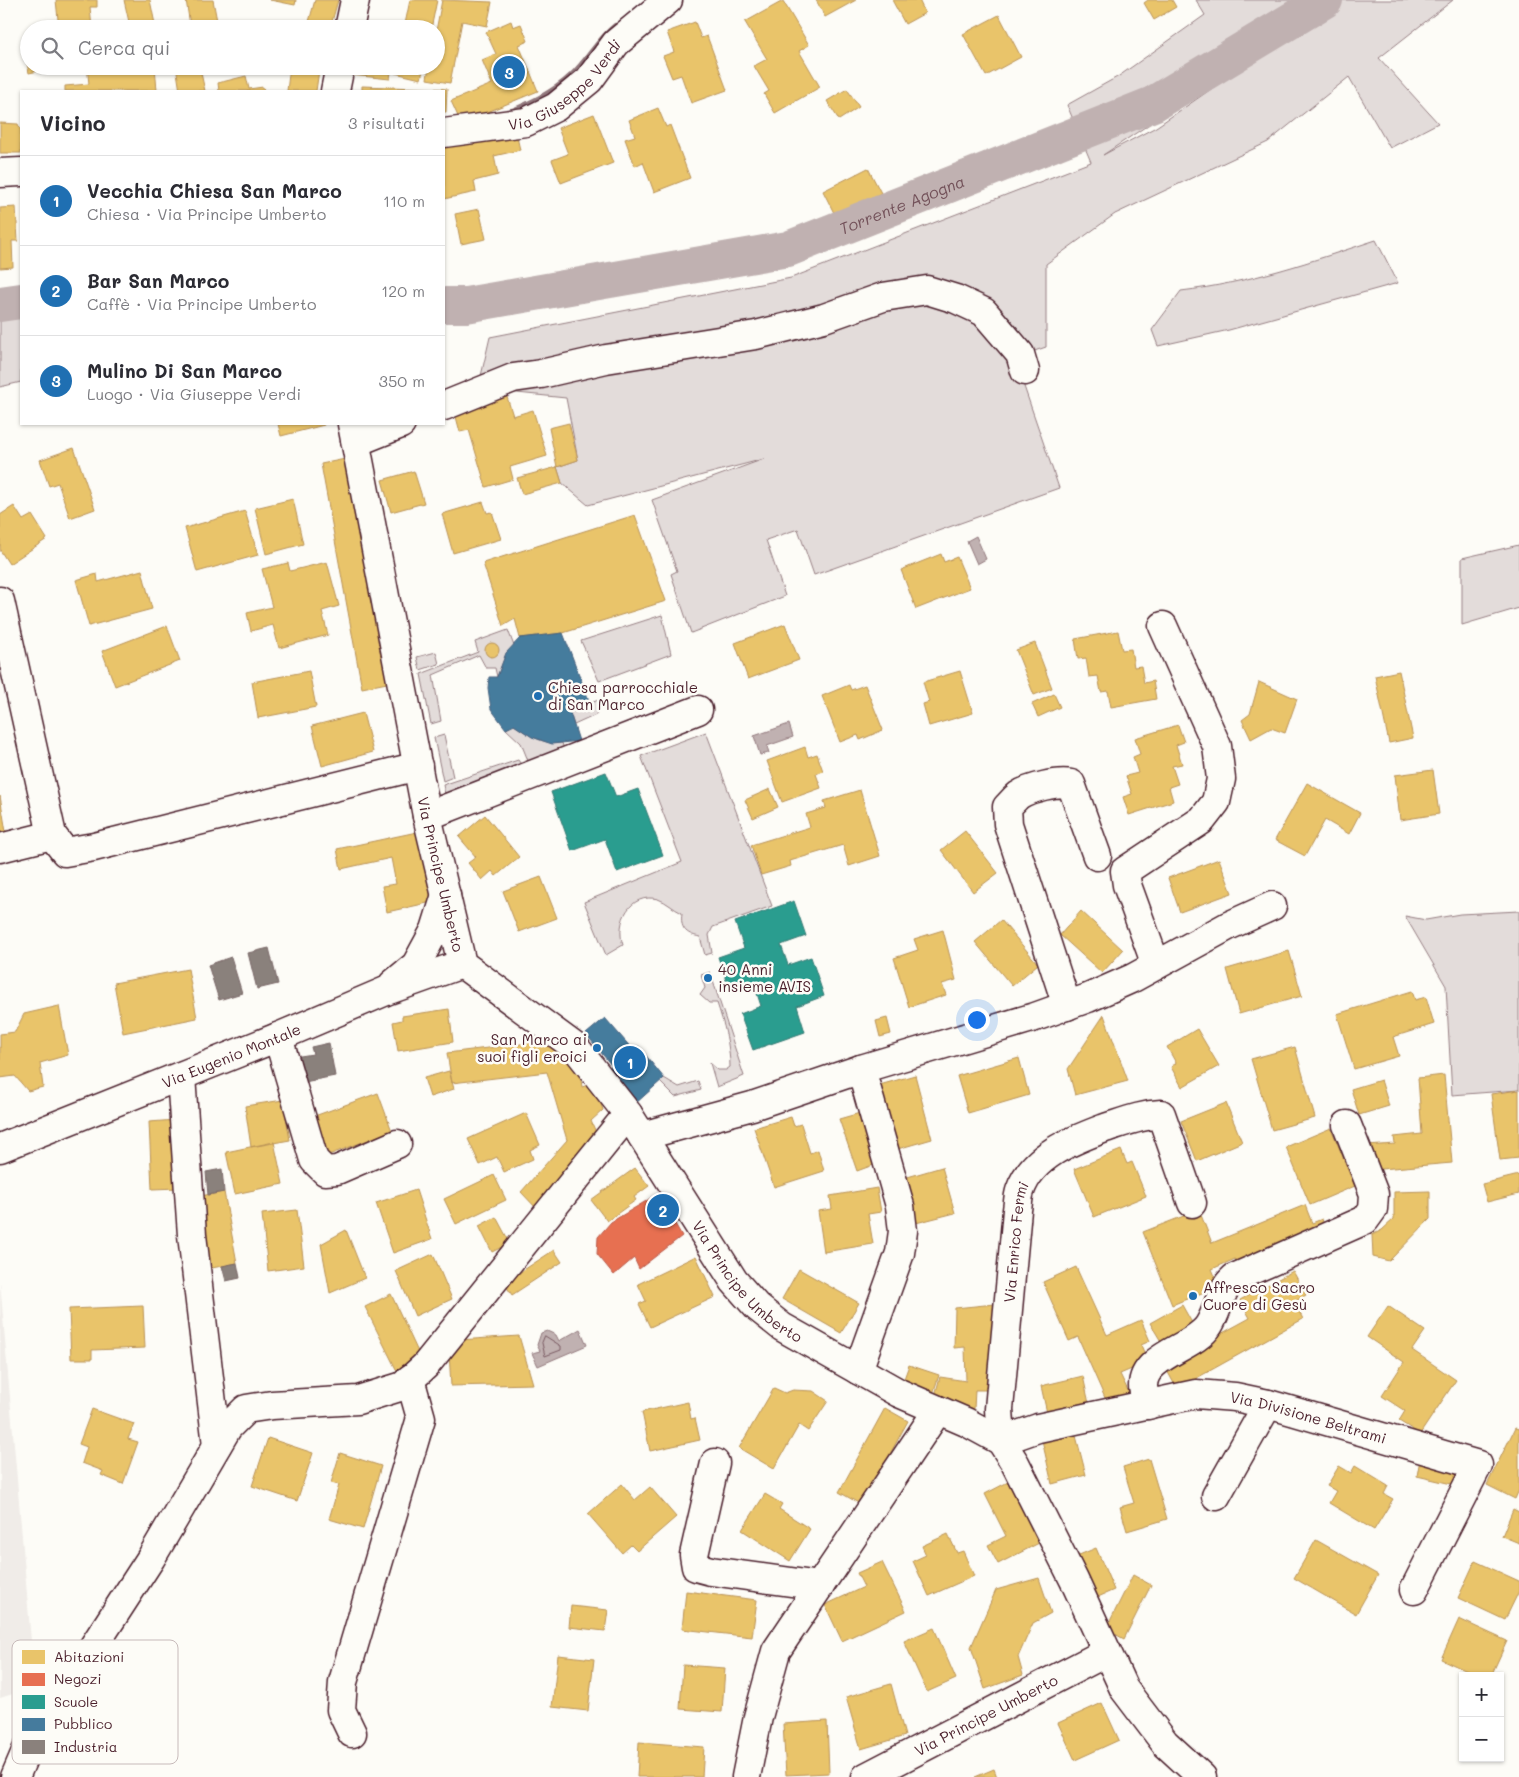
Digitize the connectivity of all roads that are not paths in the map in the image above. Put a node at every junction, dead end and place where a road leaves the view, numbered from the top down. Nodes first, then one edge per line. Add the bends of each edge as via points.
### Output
1 (356, 0) edge
2 (668, 0) edge
3 (351, 20) edge
4 (338, 75) edge
5 (335, 90) edge
6 (445, 133) edge
7 (0, 172) edge
8 (20, 172) edge
9 (1025, 370) dead end
10 (445, 406) edge
11 (396, 425) edge
12 (354, 433) edge
13 (0, 601) edge
14 (1162, 626) dead end
15 (698, 710) dead end
16 (418, 766) junction
17 (427, 816) junction
18 (52, 835) junction
19 (0, 848) edge
20 (1097, 856) dead end
21 (446, 895) junction
22 (1272, 906) dead end
23 (462, 964) junction
24 (1156, 965) junction
25 (386, 991) junction
26 (1067, 1006) junction
27 (278, 1037) junction
28 (861, 1069) junction
29 (181, 1076) junction
30 (635, 1125) junction
31 (1347, 1125) dead end
32 (397, 1144) dead end
33 (0, 1148) edge
34 (1192, 1203) dead end
35 (858, 1370) junction
36 (410, 1379) junction
37 (1268, 1404) junction
38 (1148, 1405) junction
39 (938, 1410) junction
40 (1001, 1441) junction
41 (217, 1445) junction
42 (715, 1463) dead end
43 (1216, 1496) dead end
44 (820, 1586) junction
45 (1414, 1590) dead end
46 (98, 1640) edge
47 (1107, 1652) junction
48 (352, 1733) dead end
49 (21, 1764) edge
50 (15, 1777) edge
51 (746, 1777) edge
52 (866, 1777) edge
53 (1202, 1777) edge

1 - 3 street
2 - 6 street, Via Giuseppe Verdi via 616,43 589,80 556,107 526,122
4 - 5 street
7 - 8 street
9 - 10 street via 1020,354 984,312 927,290 883,297 824,318 756,335 606,359 513,378
11 - 12 street
12 - 16 street, Via Principe Umberto
13 - 18 street
14 - 24 street via 1217,746 1221,779 1216,802 1202,820 1125,871
15 - 17 street
16 - 17 street, Via Principe Umberto
16 - 18 street via 94,847 65,852
17 - 21 street, Via Principe Umberto
18 - 19 street
20 - 26 street via 1071,784 1063,782 1019,795 1007,807 1008,824
21 - 23 street, Via Principe Umberto
21 - 25 street via 434,930 416,965
22 - 24 street
23 - 25 street, Via Eugenio Montale
23 - 30 street, Via Principe Umberto via 575,1047
24 - 26 street
25 - 27 street, Via Eugenio Montale
26 - 28 street
27 - 29 street, Via Eugenio Montale
27 - 32 street via 314,1160 325,1172
28 - 30 street via 752,1106
28 - 35 street via 900,1206 903,1232 900,1253
29 - 33 street, Via Eugenio Montale
29 - 41 street via 192,1235
30 - 35 street, Via Principe Umberto via 734,1281 757,1307 782,1328
30 - 36 street via 425,1366
31 - 38 street via 1374,1194 1373,1209 1366,1220 1234,1278 1224,1288 1210,1324 1203,1333 1152,1365 1143,1385
34 - 40 street, Via Enrico Fermi via 1161,1114 1143,1115 1084,1136 1051,1152 1032,1170 1020,1190 999,1409
35 - 39 street, Via Principe Umberto
36 - 41 street via 402,1386 358,1400 246,1409 228,1427
36 - 48 street via 421,1418 344,1682 341,1710
37 - 38 street, Via Divisione Beltrami via 1236,1397 1196,1394
37 - 43 street
37 - 45 street, Via Divisione Beltrami via 1478,1466
38 - 40 street, Via Divisione Beltrami via 1038,1428
39 - 40 street, Via Principe Umberto
39 - 44 street
40 - 47 street via 1032,1496
41 - 46 street via 151,1558
42 - 44 street via 694,1555 696,1567
44 - 51 street via 776,1651
47 - 52 street, Via Principe Umberto
47 - 53 street via 1130,1697 1165,1743
49 - 50 street

